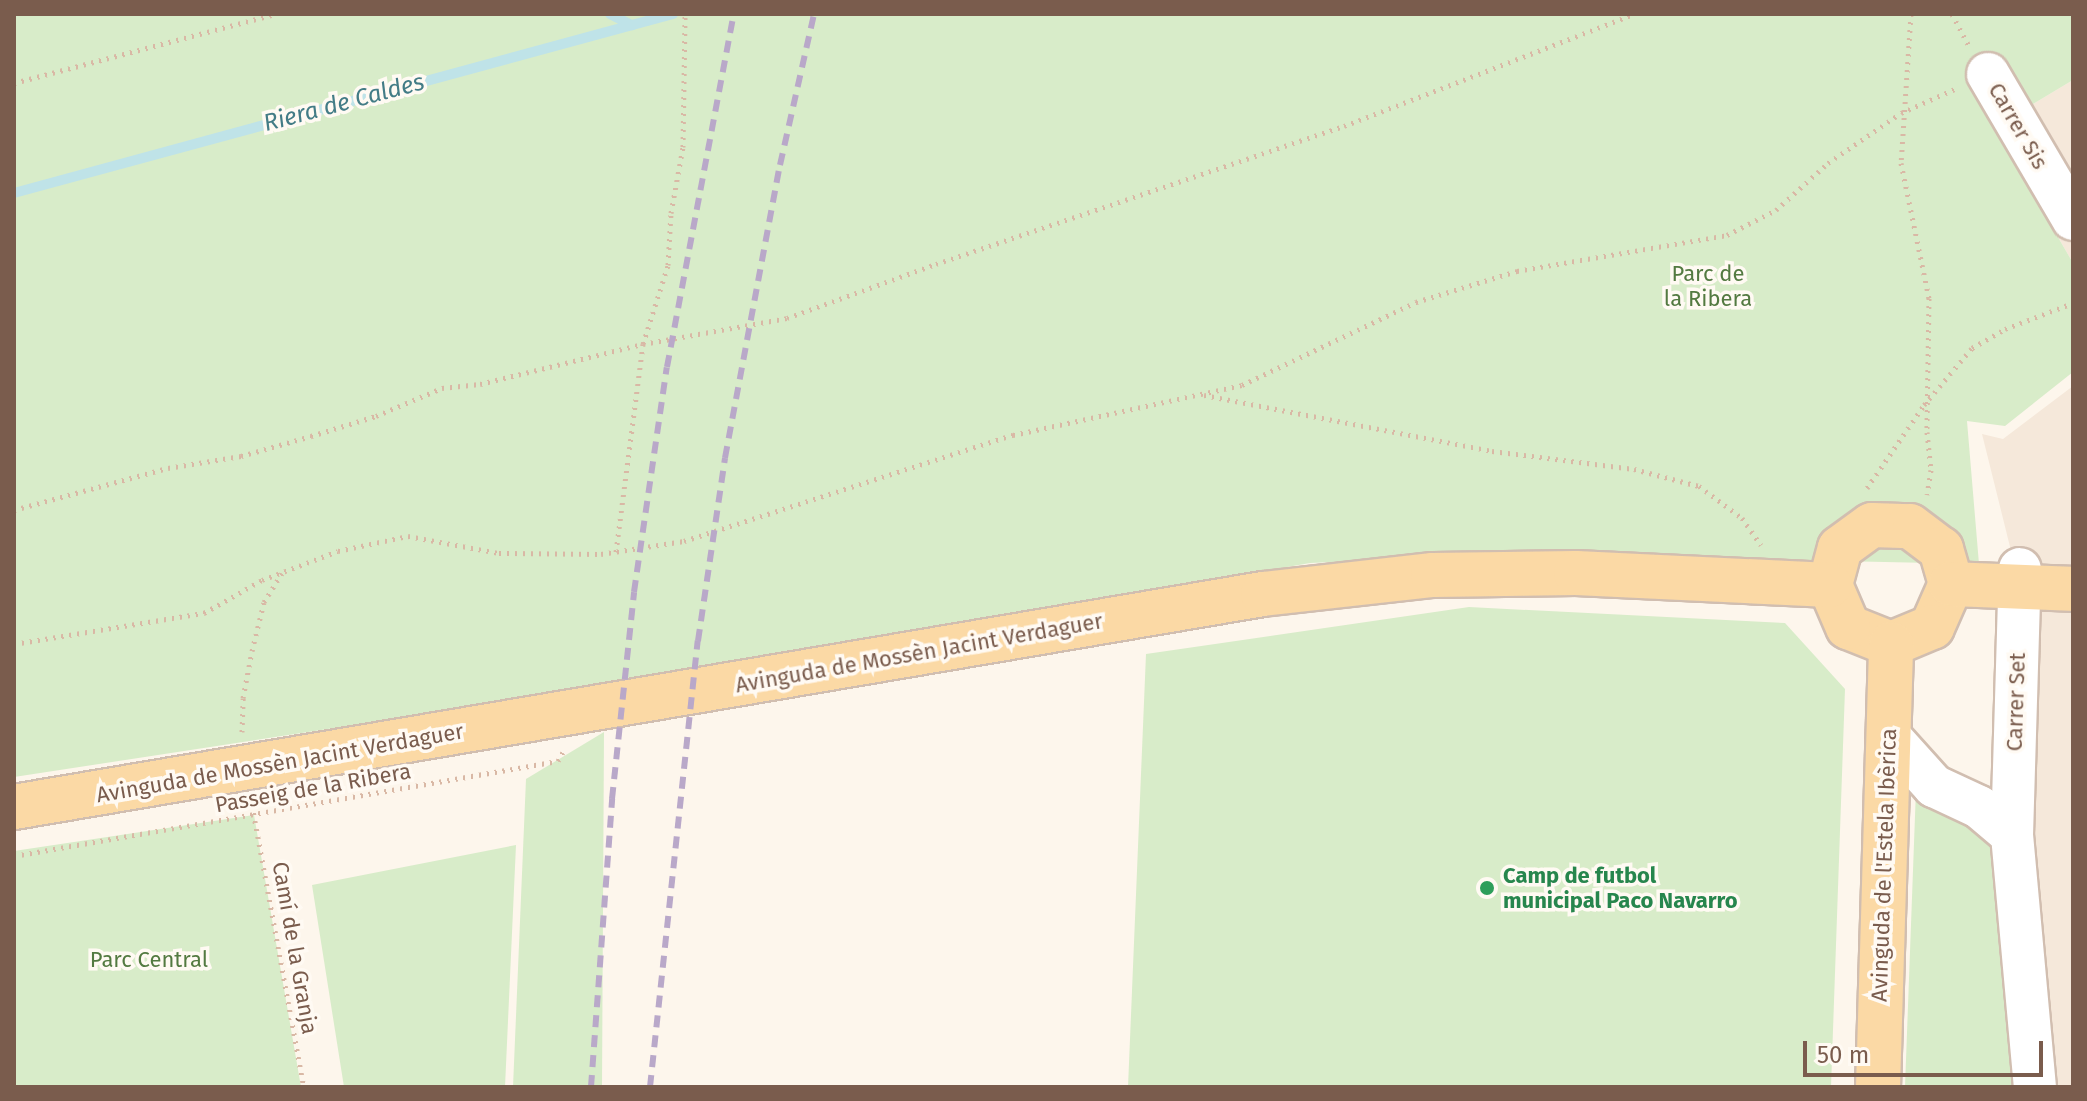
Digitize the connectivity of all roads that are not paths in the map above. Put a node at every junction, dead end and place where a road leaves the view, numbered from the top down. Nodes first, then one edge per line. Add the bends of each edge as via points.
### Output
1 (1988, 74) road end
2 (2073, 219) edge
3 (2020, 578) junction
4 (1951, 584) junction
5 (1830, 585) junction
6 (2073, 589) edge
7 (1891, 644) junction
8 (1888, 735) junction
9 (14, 807) edge
10 (2012, 835) junction
11 (1878, 1087) edge
12 (2035, 1087) edge

1 - 2 street, Carrer Sis
3 - 4 main road
3 - 6 main road
3 - 10 street, Carrer Set
4 - 5 main road via 1941,549 1914,529 1872,525 1840,548
4 - 7 main road via 1932,627
5 - 7 main road via 1848,627
5 - 9 main road, Avinguda de Mossèn Jacint Verdaguer via 1576,573 1433,575 1263,594
7 - 8 main road, Avinguda de l'Estela Ibèrica
8 - 10 street via 1934,786 1979,807
8 - 11 main road, Avinguda de l'Estela Ibèrica
10 - 12 street, Carrer Set

